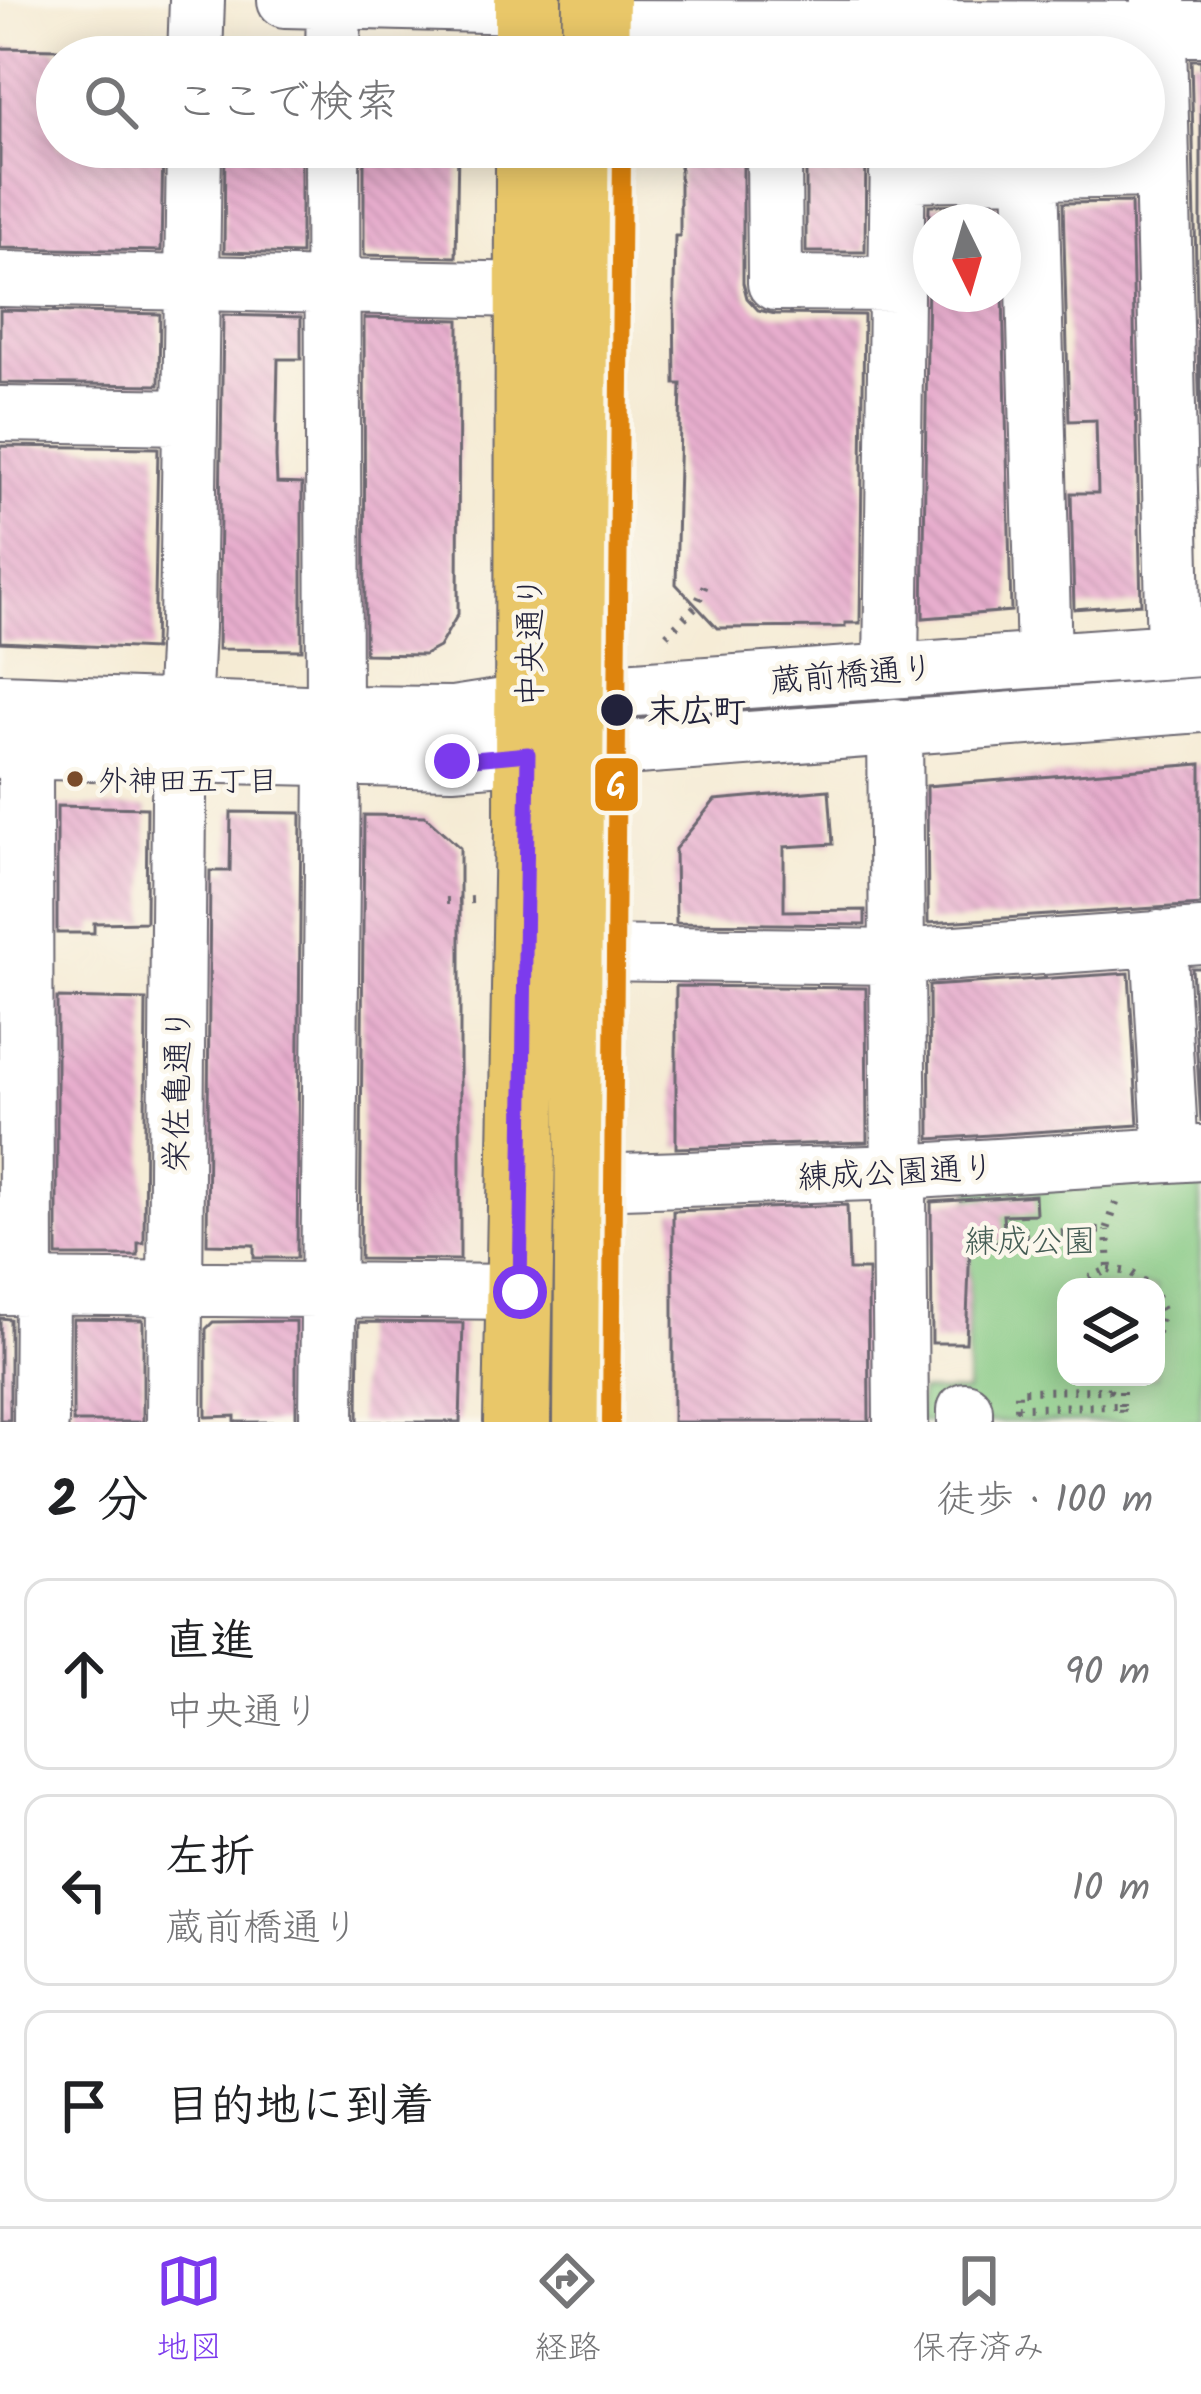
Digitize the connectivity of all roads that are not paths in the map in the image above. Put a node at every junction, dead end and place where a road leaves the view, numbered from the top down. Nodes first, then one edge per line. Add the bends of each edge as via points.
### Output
1 (197, 0) edge
2 (309, 1) edge
3 (1172, 19) edge
4 (528, 21) edge
5 (595, 28) edge
6 (899, 28) edge
7 (196, 36) edge
8 (324, 36) edge
9 (697, 36) edge
10 (828, 36) edge
11 (1165, 125) edge
12 (194, 168) edge
13 (332, 168) edge
14 (529, 168) edge
15 (595, 168) edge
16 (774, 168) edge
17 (897, 168) edge
18 (979, 168) edge
19 (1162, 170) joint
20 (1031, 173) junction
21 (0, 279) edge
22 (193, 283) junction
23 (897, 284) junction
24 (331, 286) junction
25 (529, 290) junction
26 (1184, 372) edge
27 (0, 414) edge
28 (190, 417) junction
29 (1187, 650) edge
30 (1044, 659) junction
31 (891, 669) junction
32 (0, 700) edge
33 (1201, 705) edge
34 (593, 721) junction
35 (895, 726) junction
36 (528, 728) junction
37 (182, 733) junction
38 (333, 736) junction
39 (13, 752) edge
40 (1180, 937) edge
41 (592, 953) junction
42 (898, 957) junction
43 (1186, 1154) edge
44 (901, 1172) junction
45 (590, 1181) junction
46 (23, 1288) edge
47 (174, 1289) junction
48 (327, 1291) junction
49 (520, 1292) junction
50 (41, 1422) edge
51 (173, 1422) edge
52 (327, 1422) edge
53 (518, 1422) edge
54 (586, 1422) edge
55 (901, 1422) edge

1 - 7 street
2 - 4 street
2 - 8 street
3 - 6 street
3 - 11 street
5 - 9 street
6 - 10 street
12 - 22 street, 栄佐亀通り
13 - 24 street
14 - 25 main road, 中央通り
15 - 34 main road, 中央通り
16 - 23 street via 775,283
17 - 23 street
18 - 20 street
19 - 20 street
19 - 26 street
20 - 30 street
21 - 22 street
22 - 24 street
22 - 28 street, 栄佐亀通り
23 - 31 street
24 - 25 street
24 - 38 street
25 - 36 main road, 中央通り
26 - 29 street
27 - 28 street
28 - 37 street, 栄佐亀通り
29 - 30 street, 蔵前橋通り
30 - 31 street, 蔵前橋通り
31 - 34 street, 蔵前橋通り
32 - 37 street, 蔵前橋通り
33 - 35 street, 蔵前橋通り
34 - 35 street, 蔵前橋通り
34 - 36 street, 蔵前橋通り
34 - 41 main road, 中央通り
35 - 42 street
36 - 38 street, 蔵前橋通り via 453,714
36 - 49 main road, 中央通り
37 - 38 street, 蔵前橋通り
37 - 39 street, 蔵前橋通り
37 - 47 street, 栄佐亀通り
38 - 48 street
39 - 46 street
40 - 42 street
40 - 43 street
41 - 42 street
41 - 45 main road, 中央通り
42 - 44 street
43 - 44 street, 練成公園通り
44 - 45 street, 練成公園通り
44 - 55 street
45 - 54 main road, 中央通り
46 - 47 street
46 - 50 street
47 - 48 street
47 - 51 street, 栄佐亀通り
48 - 49 street
48 - 52 street
49 - 53 main road, 中央通り

